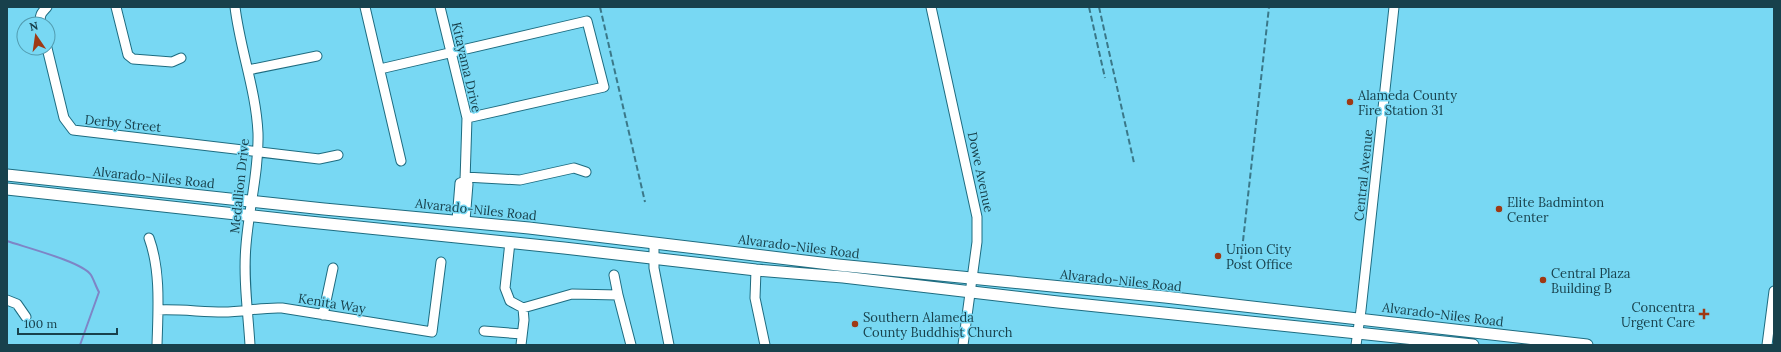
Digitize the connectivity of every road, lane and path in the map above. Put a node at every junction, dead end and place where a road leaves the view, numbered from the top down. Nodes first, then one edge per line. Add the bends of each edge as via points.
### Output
1 (116, 7) edge
2 (235, 7) edge
3 (365, 7) edge
4 (440, 7) edge
5 (931, 7) edge
6 (1394, 7) edge
7 (452, 52) junction
8 (49, 56) edge
9 (316, 56) dead end
10 (181, 58) dead end
11 (380, 69) junction
12 (248, 70) junction
13 (467, 118) junction
14 (258, 151) junction
15 (338, 155) dead end
16 (401, 161) dead end
17 (586, 172) dead end
18 (7, 175) edge
19 (465, 179) junction
20 (7, 189) edge
21 (253, 202) junction
22 (250, 216) junction
23 (461, 221) junction
24 (150, 238) dead end
25 (510, 242) junction
26 (654, 243) junction
27 (653, 258) junction
28 (441, 262) dead end
29 (333, 268) dead end
30 (756, 270) junction
31 (614, 275) dead end
32 (971, 278) junction
33 (969, 291) junction
34 (1774, 291) edge
35 (618, 295) junction
36 (7, 300) edge
37 (523, 308) junction
38 (158, 310) junction
39 (248, 310) junction
40 (323, 315) junction
41 (26, 317) dead end
42 (1360, 318) junction
43 (484, 331) dead end
44 (1358, 332) junction
45 (522, 334) junction
46 (157, 345) edge
47 (250, 345) edge
48 (521, 345) edge
49 (632, 345) edge
50 (669, 345) edge
51 (765, 345) edge
52 (963, 345) edge
53 (1356, 345) edge
54 (1472, 345) edge
55 (1587, 345) edge
56 (1767, 345) edge

1 - 10 street via 128,55 133,59 172,62
2 - 12 street, Medallion Drive via 238,32
3 - 11 street
4 - 7 street, Kitayama Drive
5 - 32 street, Dowe Avenue via 976,205 978,230
6 - 42 street, Central Avenue
7 - 11 street
7 - 13 street, Kitayama Drive
7 - 13 street via 587,21 604,87
8 - 14 street, Derby Street via 64,118 73,130
9 - 12 street
11 - 16 street
12 - 14 street, Medallion Drive via 257,115
13 - 19 street, Kitayama Drive
14 - 15 street, Derby Street via 320,159
14 - 21 street, Medallion Drive
17 - 19 street via 574,168 520,180
18 - 21 main road, Alvarado-Niles Road
19 - 23 street, Kitayama Drive via 468,184
20 - 22 main road, Alvarado-Niles Road
21 - 22 street, Medallion Drive
21 - 23 main road, Alvarado-Niles Road
22 - 25 main road, Alvarado-Niles Road
22 - 39 street, Medallion Drive via 246,245
23 - 26 main road, Alvarado-Niles Road
24 - 38 street via 155,253
25 - 27 main road, Alvarado-Niles Road
25 - 37 street via 505,288 510,301
26 - 27 street
26 - 32 main road, Alvarado-Niles Road
27 - 30 main road, Alvarado-Niles Road
27 - 50 street
28 - 40 street, Kenita Way via 432,332
29 - 40 street
30 - 33 main road, Alvarado-Niles Road
30 - 51 street via 755,298
31 - 35 street
32 - 33 street, Dowe Avenue
32 - 42 main road, Alvarado-Niles Road
33 - 44 main road, Alvarado-Niles Road
33 - 52 street, Dowe Avenue
34 - 56 street
35 - 37 street via 572,294
35 - 49 street
36 - 41 street via 17,304
37 - 45 street
38 - 39 street, Kenita Way
38 - 46 street
39 - 40 street, Kenita Way via 282,308
39 - 47 street, Medallion Drive
42 - 44 street, Central Avenue
42 - 55 main road, Alvarado-Niles Road
43 - 45 street
44 - 53 street, Central Avenue
44 - 54 main road, Alvarado-Niles Road
45 - 48 street

